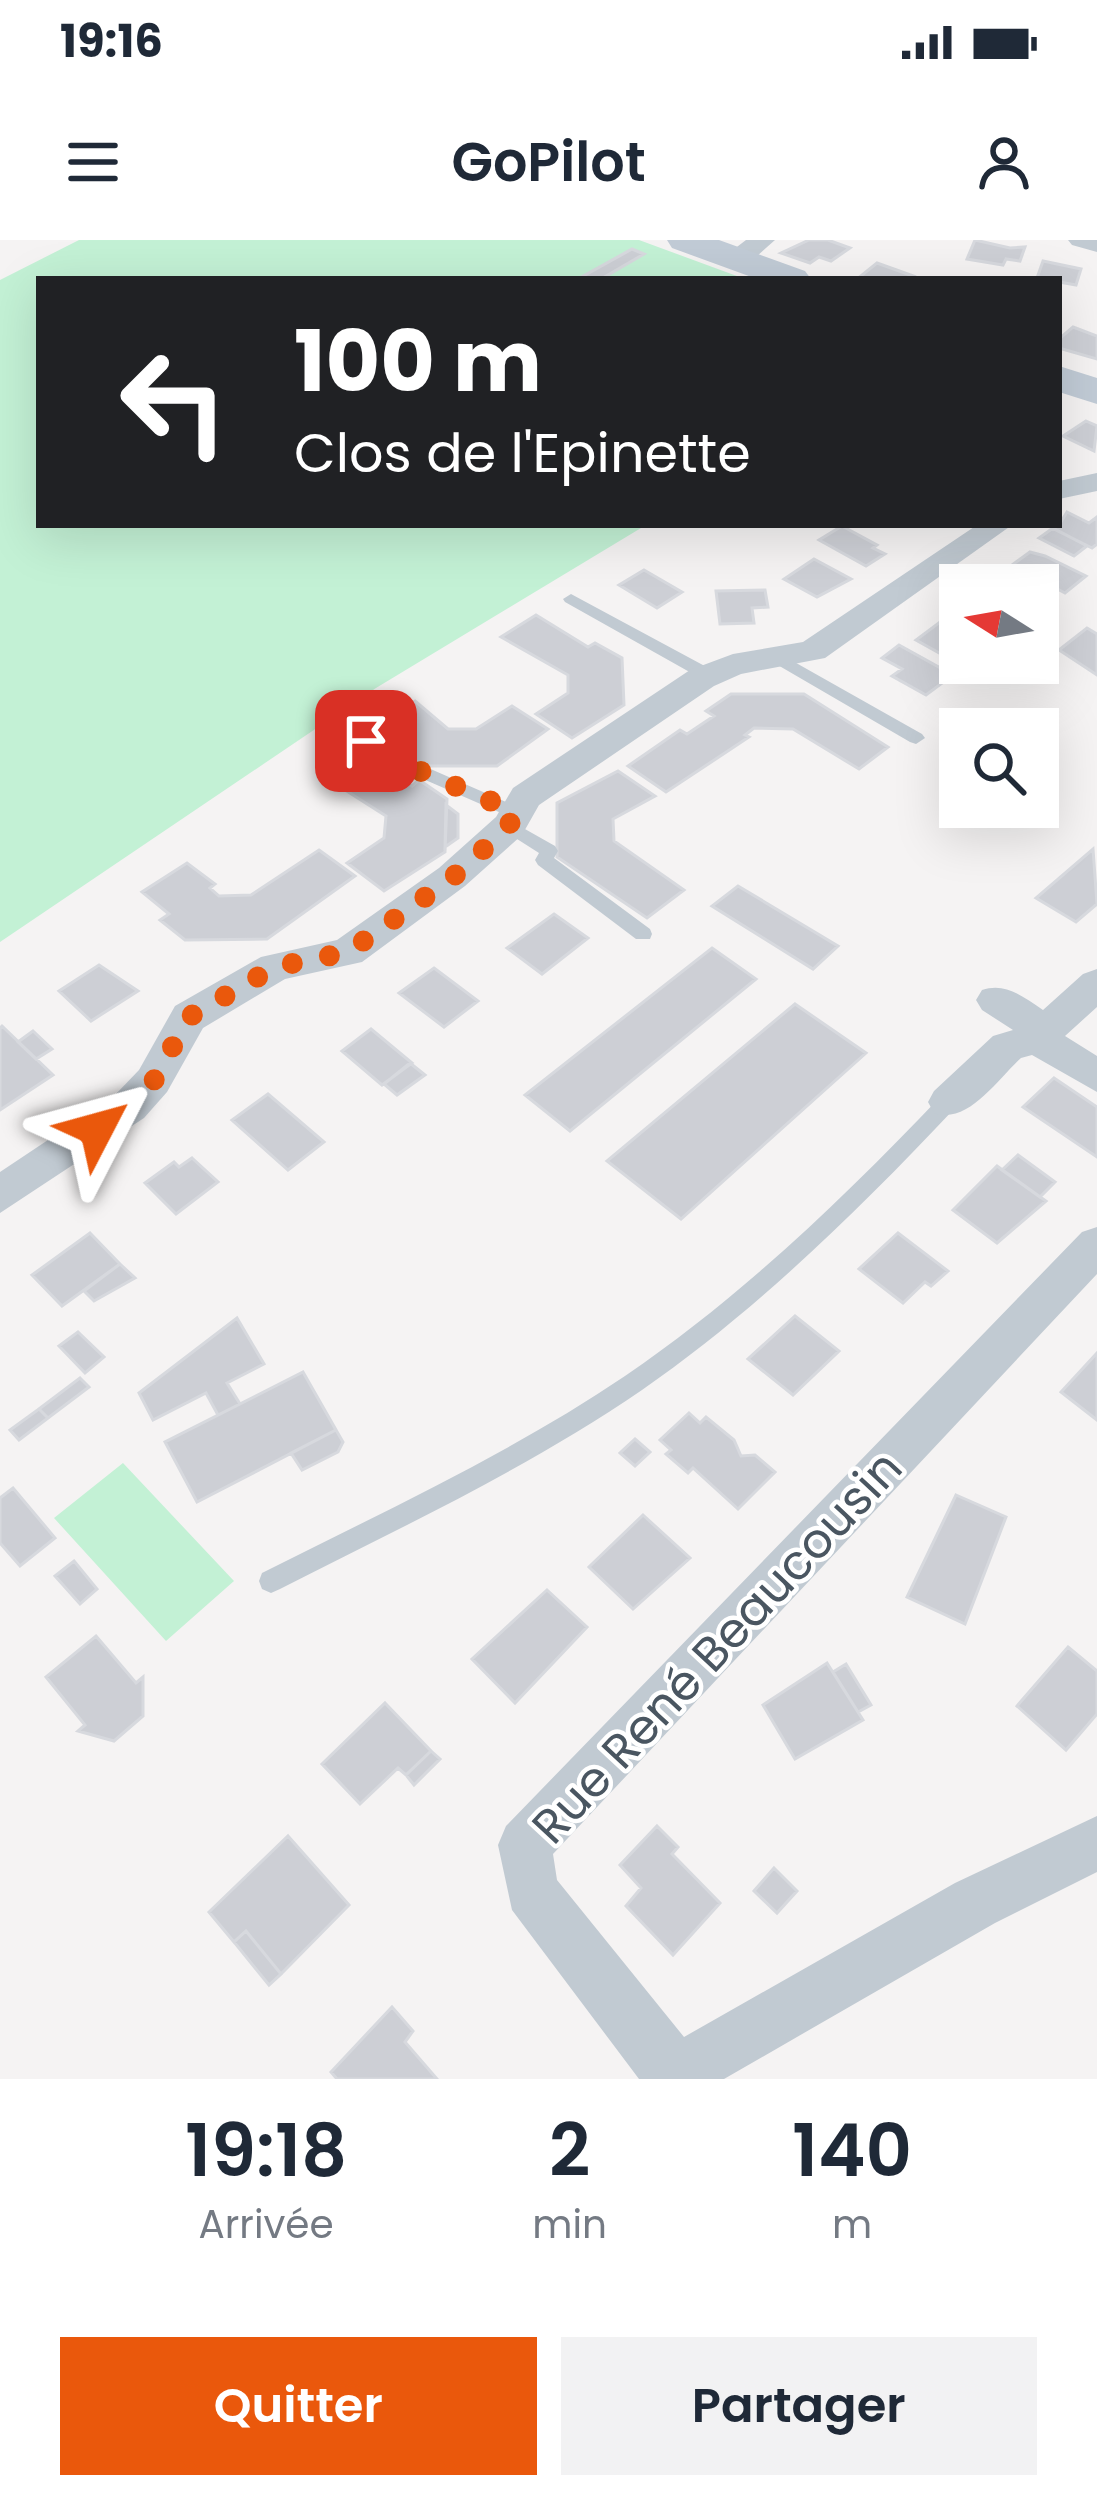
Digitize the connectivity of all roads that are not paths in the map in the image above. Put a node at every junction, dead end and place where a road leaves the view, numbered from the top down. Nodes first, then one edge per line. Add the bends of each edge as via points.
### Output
1 (686, 240) edge
2 (1081, 240) edge
3 (1097, 244) edge
4 (750, 250) edge
5 (788, 276) edge
6 (1062, 379) edge
7 (1097, 392) edge
8 (1097, 482) edge
9 (1062, 489) edge
10 (993, 528) edge
11 (571, 599) dead end
12 (782, 660) junction
13 (708, 675) junction
14 (916, 738) dead end
15 (366, 741) dead end
16 (512, 819) junction
17 (643, 934) dead end
18 (1097, 984) edge
19 (996, 1000) dead end
20 (1041, 1034) junction
21 (1097, 1076) edge
22 (948, 1102) joint
23 (0, 1195) edge
24 (1097, 1245) edge
25 (271, 1581) dead end
26 (1097, 1843) edge
27 (672, 2076) edge

1 - 4 street
2 - 3 street
4 - 5 street
6 - 7 street
8 - 9 street
10 - 12 street via 813,651
11 - 13 lane
12 - 13 street
12 - 14 lane
13 - 16 street via 526,797
15 - 16 lane via 408,771 442,777
16 - 17 lane via 549,851 544,860
16 - 23 street via 452,878 348,952 275,967 189,1017 153,1082 129,1107
18 - 20 street
19 - 20 street
20 - 21 street
20 - 22 street via 1007,1047
22 - 25 lane via 715,1323 632,1384 502,1463
24 - 27 street, Rue René Beaucousin via 525,1845 530,1892
26 - 27 street via 975,1903

